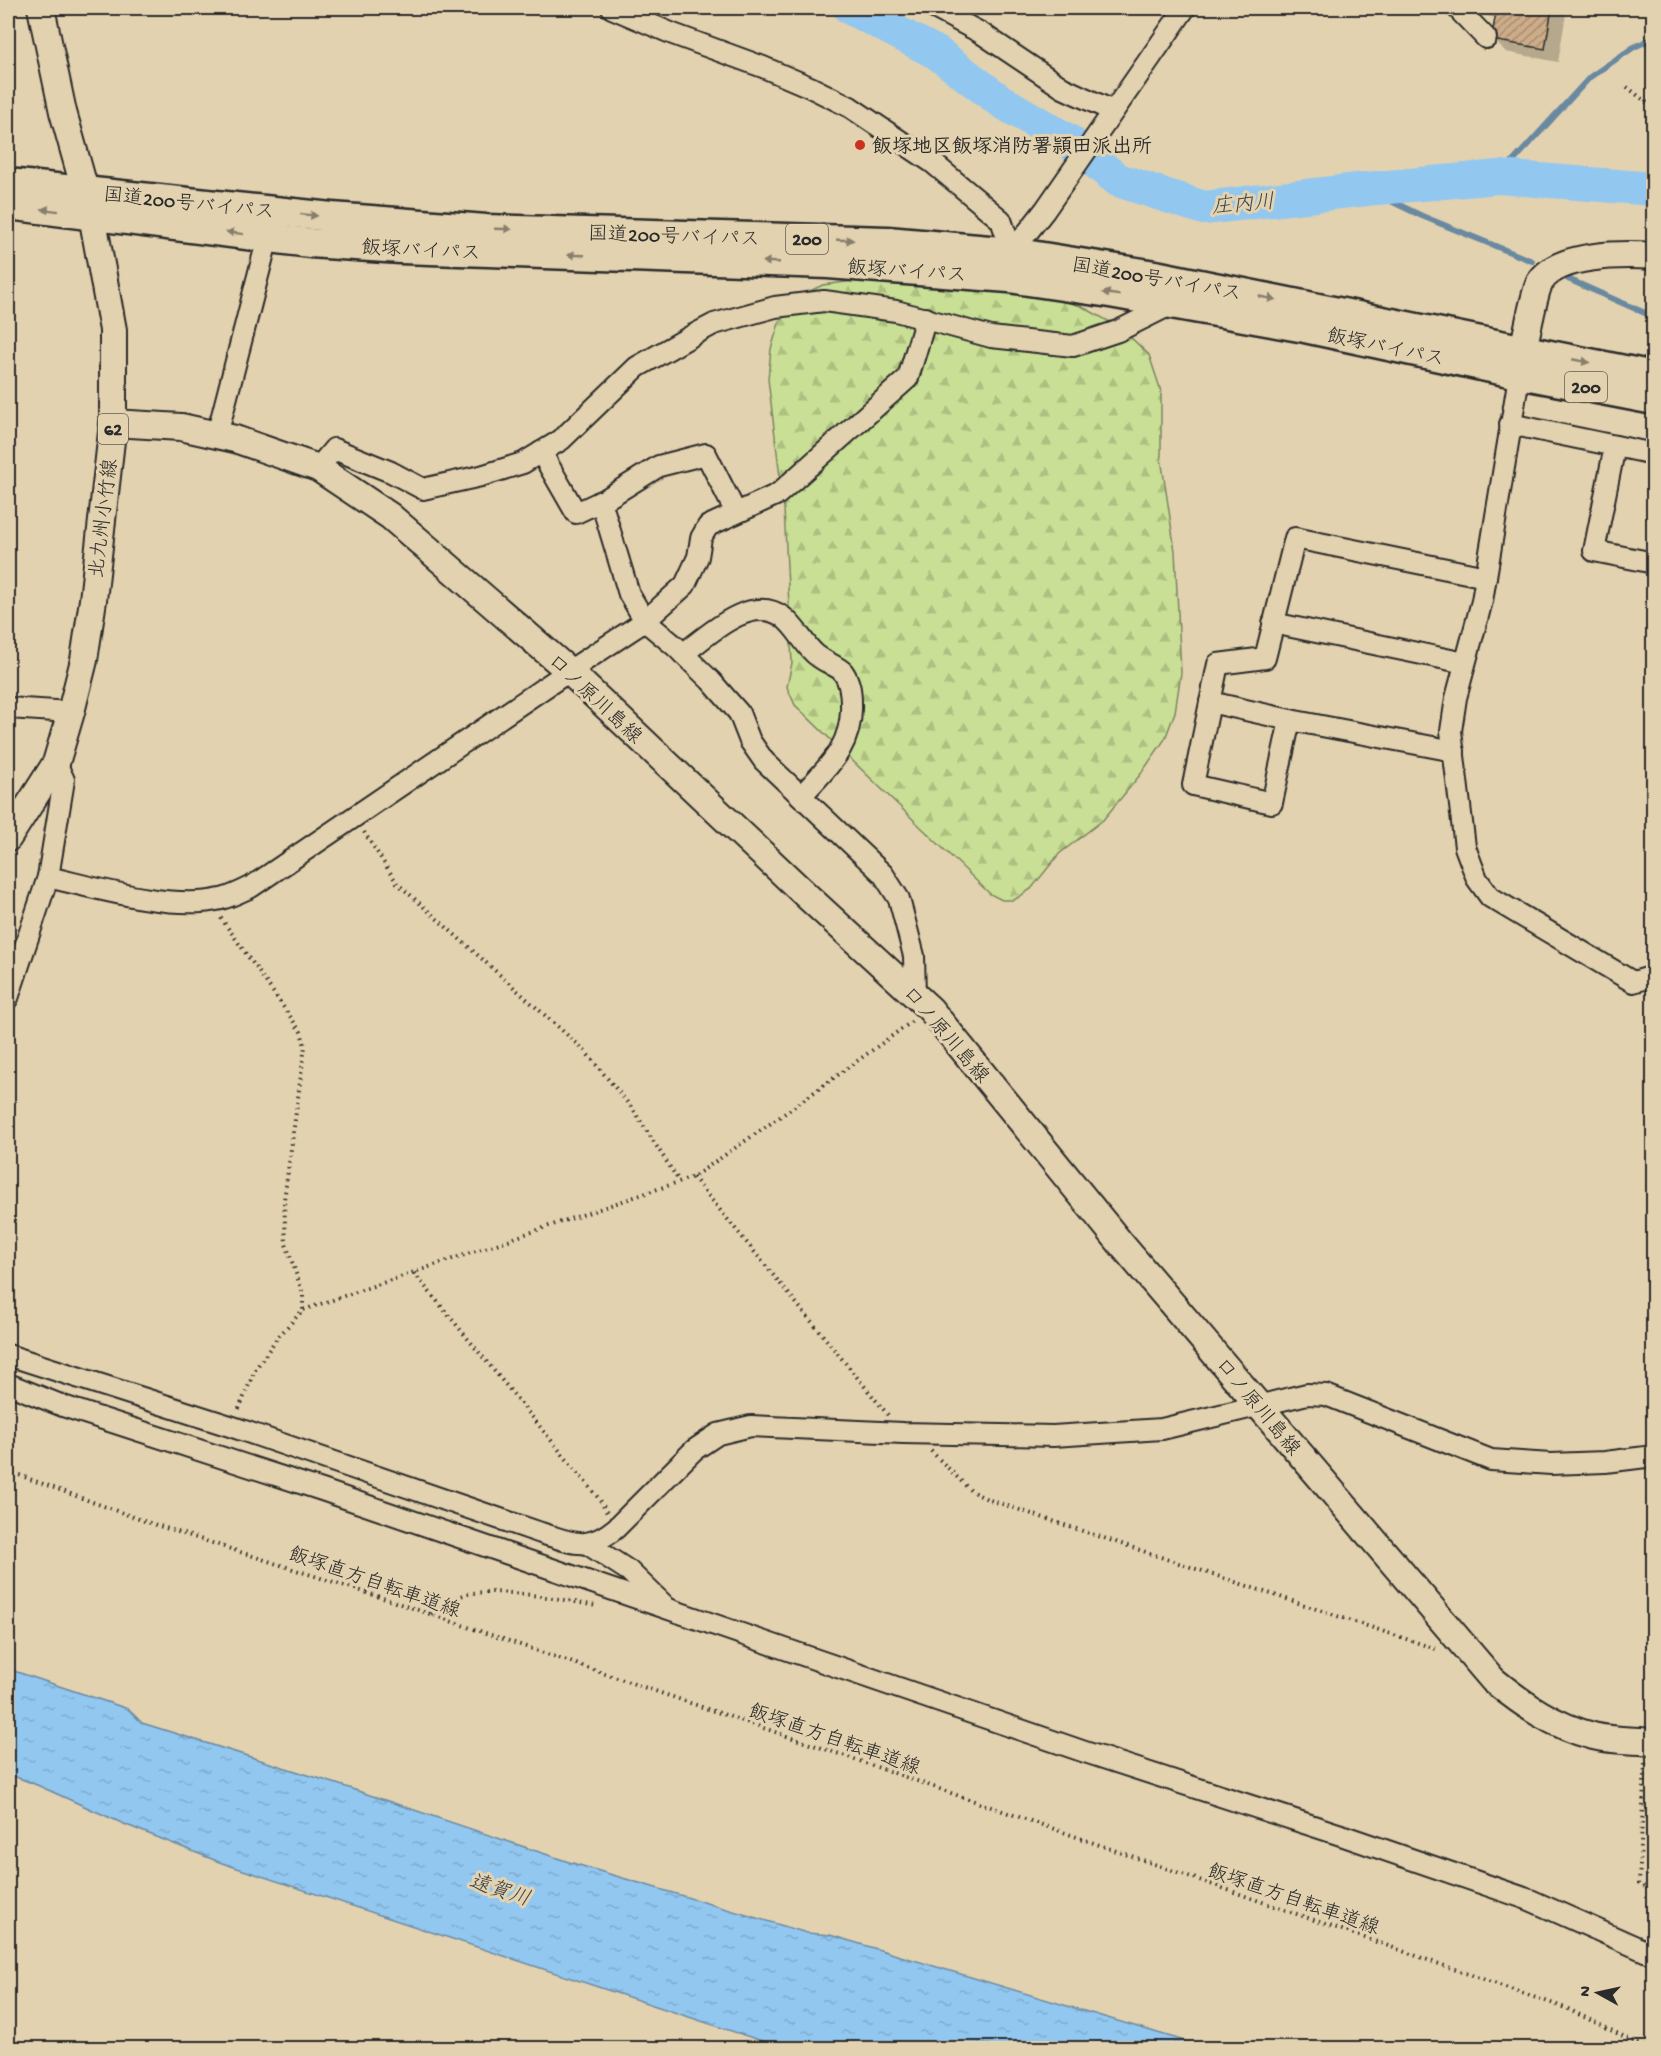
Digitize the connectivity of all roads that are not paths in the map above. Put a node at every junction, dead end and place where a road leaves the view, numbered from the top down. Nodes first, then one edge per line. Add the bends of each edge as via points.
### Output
1 (41, 8) edge
2 (612, 8) edge
3 (934, 8) edge
4 (1185, 8) edge
5 (1457, 8) edge
6 (1486, 38) dead end
7 (1111, 114) junction
8 (8, 183) edge
9 (88, 203) junction
10 (8, 205) edge
11 (268, 237) junction
12 (1653, 256) edge
13 (1011, 265) junction
14 (1172, 304) junction
15 (926, 318) junction
16 (1521, 362) junction
17 (1653, 376) edge
18 (1653, 399) edge
19 (113, 423) junction
20 (1510, 424) junction
21 (217, 435) junction
22 (1615, 446) junction
23 (541, 452) junction
24 (1653, 454) edge
25 (318, 468) junction
26 (601, 501) junction
27 (736, 513) junction
28 (1653, 564) edge
29 (1485, 577) junction
30 (645, 621) junction
31 (1273, 623) junction
32 (683, 654) junction
33 (1465, 663) junction
34 (569, 671) junction
35 (1210, 702) junction
36 (8, 708) edge
37 (71, 712) junction
38 (1290, 720) junction
39 (1454, 751) junction
40 (56, 763) junction
41 (801, 796) junction
42 (8, 838) edge
43 (48, 877) junction
44 (1653, 976) edge
45 (8, 998) edge
46 (923, 1002) junction
47 (8, 1355) edge
48 (8, 1384) edge
49 (1258, 1404) junction
50 (1653, 1456) edge
51 (589, 1545) junction
52 (667, 1608) junction
53 (1650, 1742) edge
54 (1653, 1955) edge

1 - 9 main road, 北九州小竹線 / 62
2 - 13 street via 763,67 850,108 933,163 1001,220
3 - 7 street
4 - 7 street
5 - 6 street
7 - 13 street
8 - 9 highway, 国道200号バイパス / 200
9 -> 10 highway, 飯塚バイパス / 200
11 -> 9 highway, 飯塚バイパス / 200
9 -> 13 highway, 国道200号バイパス / 200 via 486,229 887,241
9 - 19 main road, 北九州小竹線 / 62 via 113,330
13 -> 11 highway, 飯塚バイパス / 200 via 828,264 401,249
11 - 21 street
12 - 16 main road via 1618,254 1550,271 1539,283
14 -> 13 highway, 飯塚バイパス / 200
13 -> 16 highway, 国道200号バイパス / 200 via 1155,275
14 - 15 street via 1118,331 1073,346 992,336
14 - 16 highway, 飯塚バイパス / 200
15 - 23 street via 824,301 775,307 714,324 637,368 561,440
15 - 27 street via 908,378 778,494
16 -> 17 highway, 国道200号バイパス / 200
16 - 18 highway, 飯塚バイパス / 200
16 - 20 street
19 - 21 main road, 口ノ原川島線 via 181,427
19 - 37 main road, 北九州小竹線 / 62 via 93,600
20 - 22 street
20 - 29 street
21 - 25 main road, 口ノ原川島線
22 - 24 street
22 - 28 street via 1594,551
23 - 25 street via 523,463 423,489 334,449
23 - 26 street via 576,513
25 - 34 main road, 口ノ原川島線 via 390,516
26 - 27 street via 659,466 706,454
26 - 30 street via 630,594
27 - 30 street via 708,526 685,585
29 - 31 street via 1295,538
29 - 33 street
30 - 32 street
30 - 34 street
31 - 33 street
31 - 35 street via 1265,658 1218,664
32 - 41 street via 738,713 764,761
32 - 41 street via 738,615 767,610 782,616 796,629 820,660 842,670 851,688 852,709 845,744
33 - 39 street via 1451,731
34 - 43 street via 251,887 221,899 185,903 123,895
34 - 46 main road, 口ノ原川島線
35 - 38 street
35 - 38 street via 1193,785 1272,803
36 - 37 street
37 - 40 main road, 北九州小竹線 / 62
38 - 39 street
39 - 44 street via 1465,848 1476,879 1490,897 1633,982
40 - 42 main road, 北九州小竹線 / 62
40 - 43 street via 64,780
41 - 46 street via 883,874 899,899
43 - 45 street
46 - 49 main road, 口ノ原川島線
47 - 51 street via 541,1533
48 - 52 street via 63,1406
49 - 50 street via 1307,1394 1326,1395 1491,1460 1594,1463
49 - 51 street via 1162,1429 1053,1436 751,1426 718,1434 694,1450 616,1528
49 - 53 main road, 口ノ原川島線 via 1492,1680 1567,1728 1595,1737
51 - 52 street via 629,1571
52 - 54 street via 1530,1900

